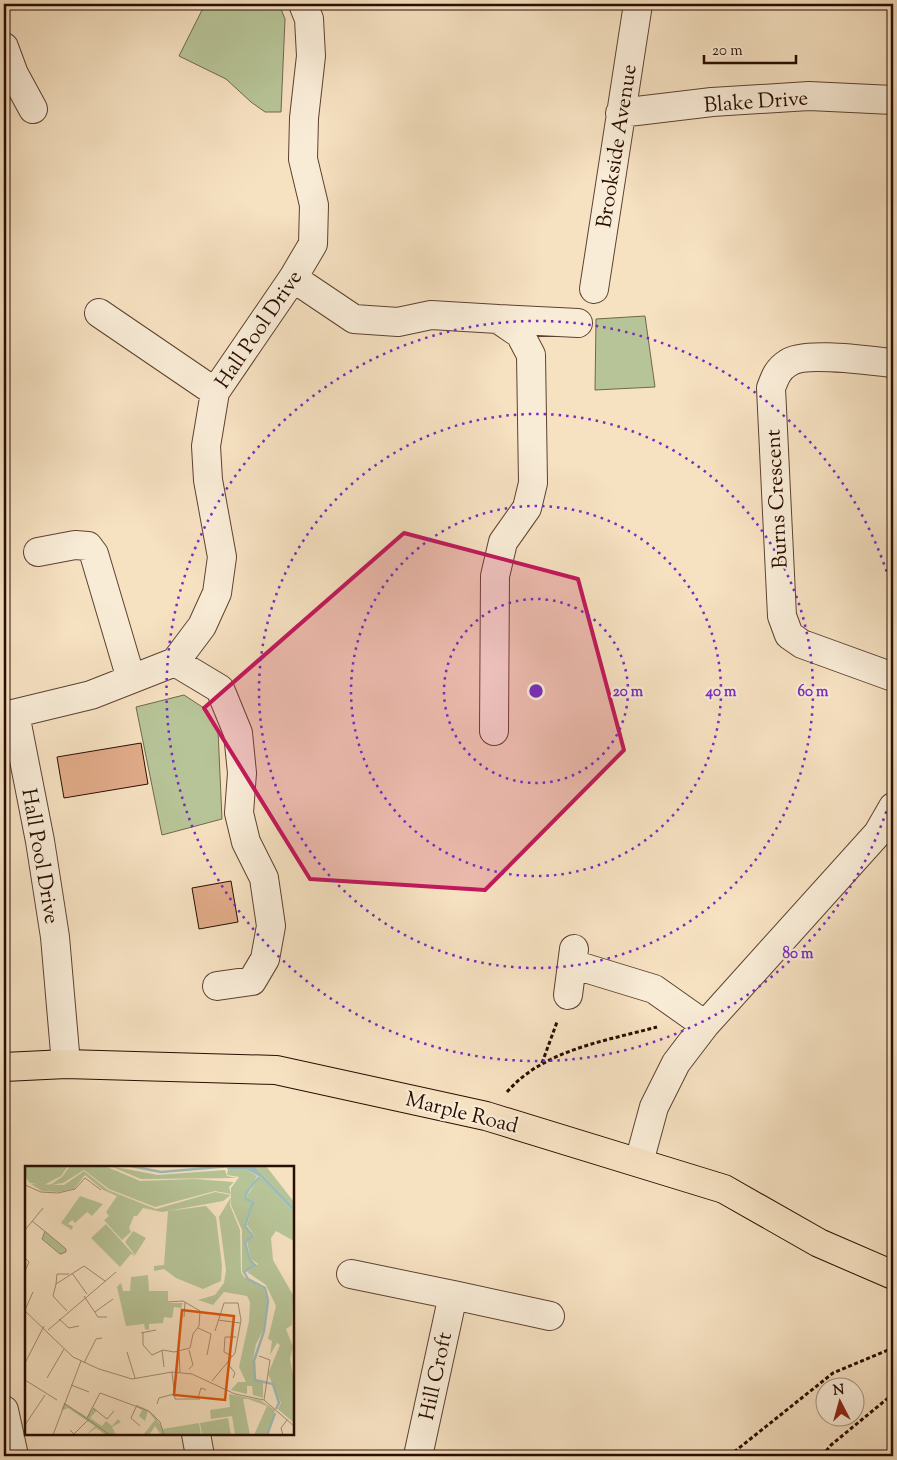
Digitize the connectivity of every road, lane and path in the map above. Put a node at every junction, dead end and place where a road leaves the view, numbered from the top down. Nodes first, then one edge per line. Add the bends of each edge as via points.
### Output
1 (303, 4) edge
2 (638, 4) edge
3 (4, 47) edge
4 (9, 77) edge
5 (893, 100) edge
6 (33, 109) dead end
7 (620, 113) junction
8 (293, 278) junction
9 (594, 289) dead end
10 (99, 313) dead end
11 (498, 319) junction
12 (578, 323) dead end
13 (893, 363) edge
14 (215, 392) junction
15 (38, 552) dead end
16 (175, 662) junction
17 (893, 677) edge
18 (131, 679) junction
19 (9, 715) edge
20 (494, 731) dead end
21 (893, 807) edge
22 (885, 838) edge
23 (217, 986) dead end
24 (568, 995) joint
25 (700, 1021) junction
26 (66, 1064) junction
27 (541, 1064) junction
28 (4, 1067) edge
29 (486, 1116) junction
30 (639, 1162) junction
31 (351, 1274) dead end
32 (893, 1275) edge
33 (452, 1295) junction
34 (550, 1316) dead end
35 (893, 1348) edge
36 (893, 1394) edge
37 (4, 1410) edge
38 (196, 1435) edge
39 (10, 1450) edge
40 (200, 1456) edge
41 (418, 1456) edge
42 (729, 1456) edge
43 (822, 1456) edge

1 - 8 street, Hall Pool Drive via 309,19 311,56 303,159 314,205 313,244
2 - 7 street, Brookside Avenue
3 - 4 street
4 - 6 street
5 - 7 street, Blake Drive via 809,96 712,102
7 - 9 street, Brookside Avenue
8 - 11 street via 354,319 398,322 431,314
8 - 14 street, Hall Pool Drive
10 - 14 street
11 - 12 street
11 - 20 street via 520,334 530,355 533,483 527,508 503,542 495,576
13 - 17 street, Burns Crescent via 809,357 789,361 777,372 771,388 782,616 789,635 802,644
14 - 16 street, Hall Pool Drive via 206,446 208,480 222,557 217,593 202,626
15 - 18 street via 75,545 88,546 94,554
16 - 18 street, Hall Pool Drive
16 - 23 street via 220,689 238,733 242,773 239,813 246,842 264,878 269,916 265,959 252,981
18 - 19 street, Hall Pool Drive via 91,695
19 - 26 street, Hall Pool Drive via 40,841 55,937
21 - 22 street
22 - 25 street
24 - 25 street via 573,957 654,988
24 - 27 path
25 - 27 path via 577,1049
25 - 30 street via 654,1106
26 - 28 main road, Marple Road
26 - 29 main road, Marple Road via 276,1070
27 - 29 path via 510,1088
29 - 30 main road, Marple Road
30 - 32 main road, Marple Road via 724,1189 819,1243
31 - 33 street
33 - 34 street
33 - 41 street, Hill Croft
35 - 42 path via 833,1373
36 - 43 path
37 - 39 street
38 - 40 street

